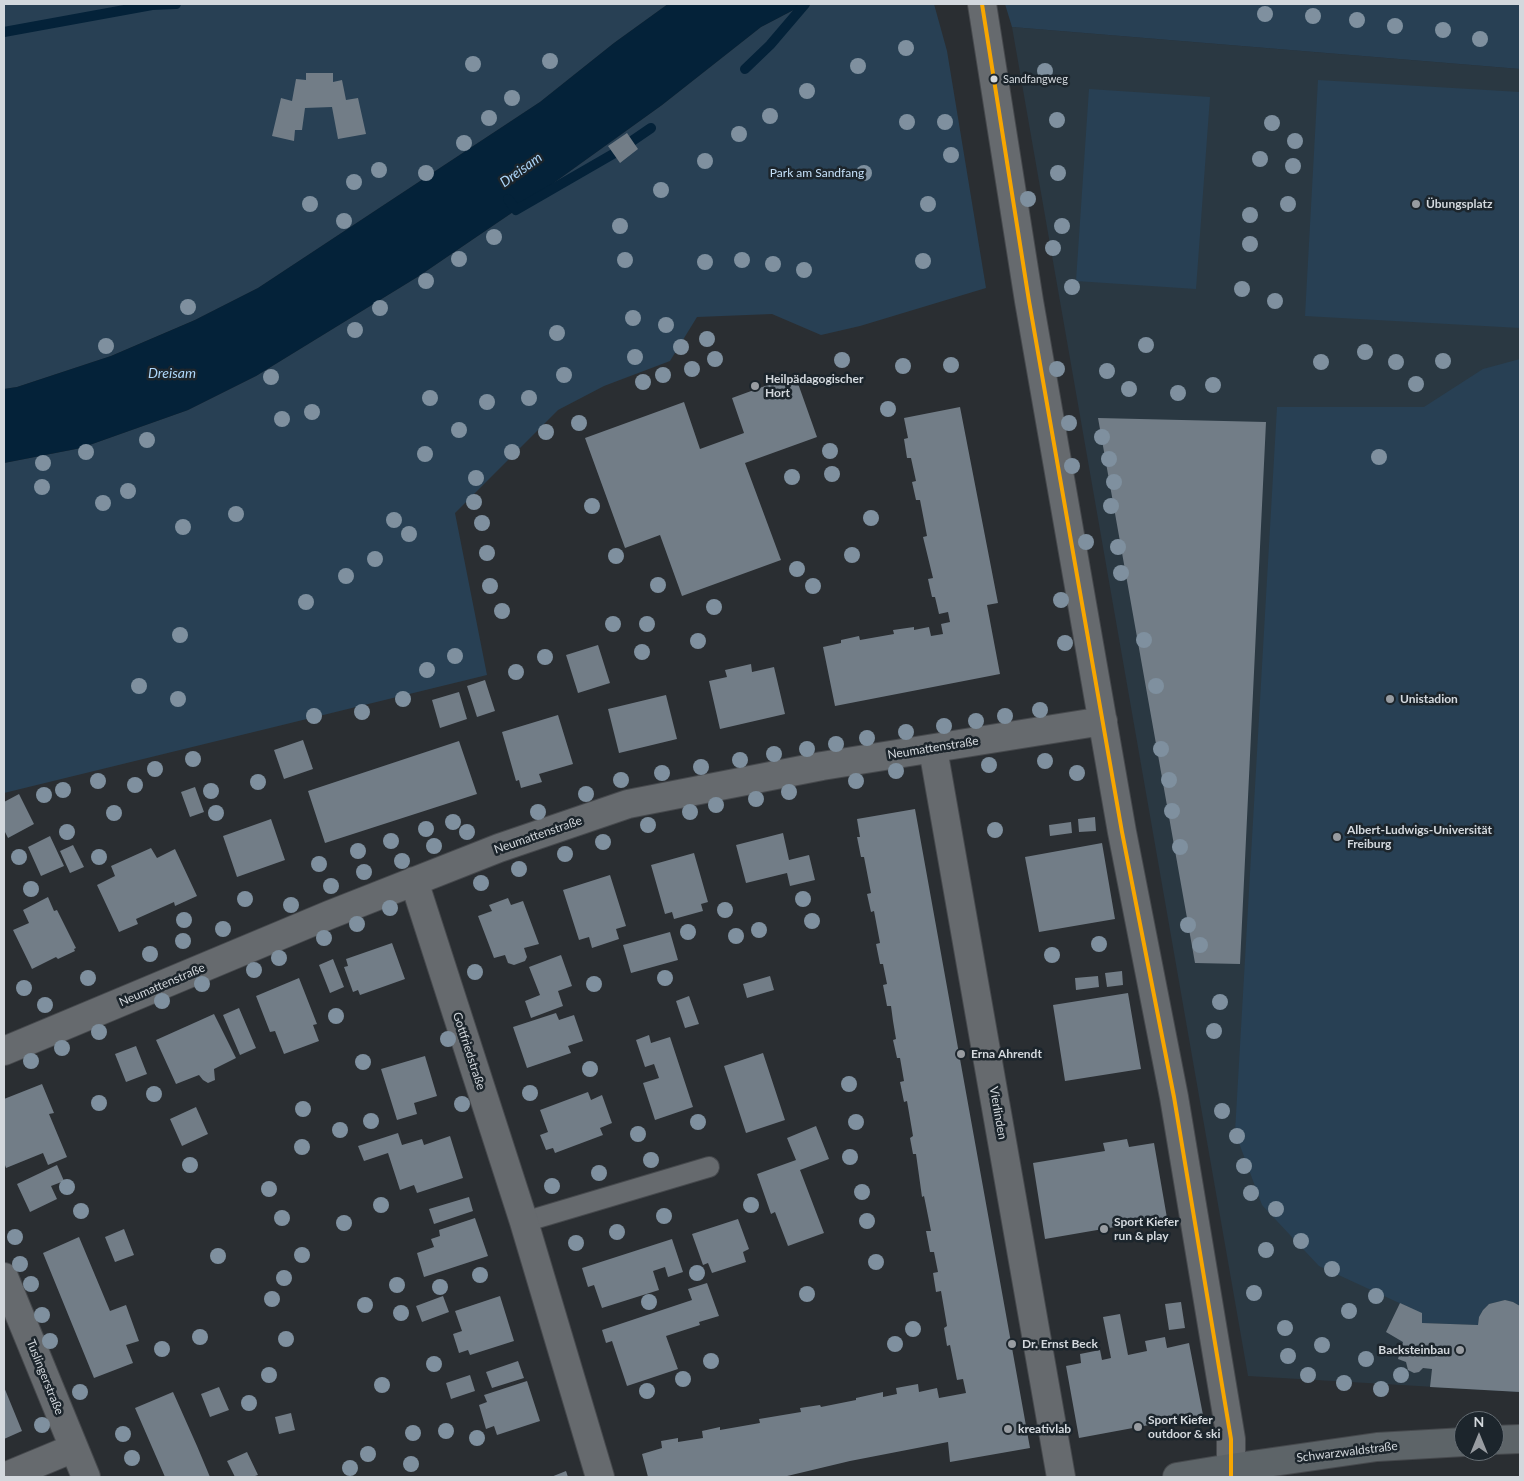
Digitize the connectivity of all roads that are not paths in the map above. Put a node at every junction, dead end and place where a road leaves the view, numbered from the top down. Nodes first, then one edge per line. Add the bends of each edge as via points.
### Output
1 (982, 4) edge
2 (1103, 721) junction
3 (933, 749) junction
4 (414, 881) junction
5 (4, 1051) edge
6 (709, 1167) dead end
7 (524, 1222) junction
8 (4, 1277) edge
9 (1520, 1439) edge
10 (1504, 1440) edge
11 (1454, 1443) edge
12 (74, 1448) junction
13 (1231, 1472) edge
14 (4, 1477) edge
15 (86, 1477) edge
16 (600, 1477) edge
17 (1061, 1477) edge
18 (1177, 1477) edge

1 - 2 street via 1029,301
2 - 3 street, Neumattenstraße
2 - 13 street via 1174,1097 1231,1439
3 - 4 street, Neumattenstraße via 822,766 628,804
3 - 17 street, Vierlinden
4 - 5 street, Neumattenstraße
4 - 7 street, Gottfriedstraße
6 - 7 lane
7 - 16 street, Gottfriedstraße
8 - 12 street, Tuslingerstraße
9 - 10 main road
11 - 13 main road, Schwarzwaldstraße via 1377,1447
12 - 14 street
12 - 15 street, Tuslingerstraße
13 - 18 main road, Schwarzwaldstraße

